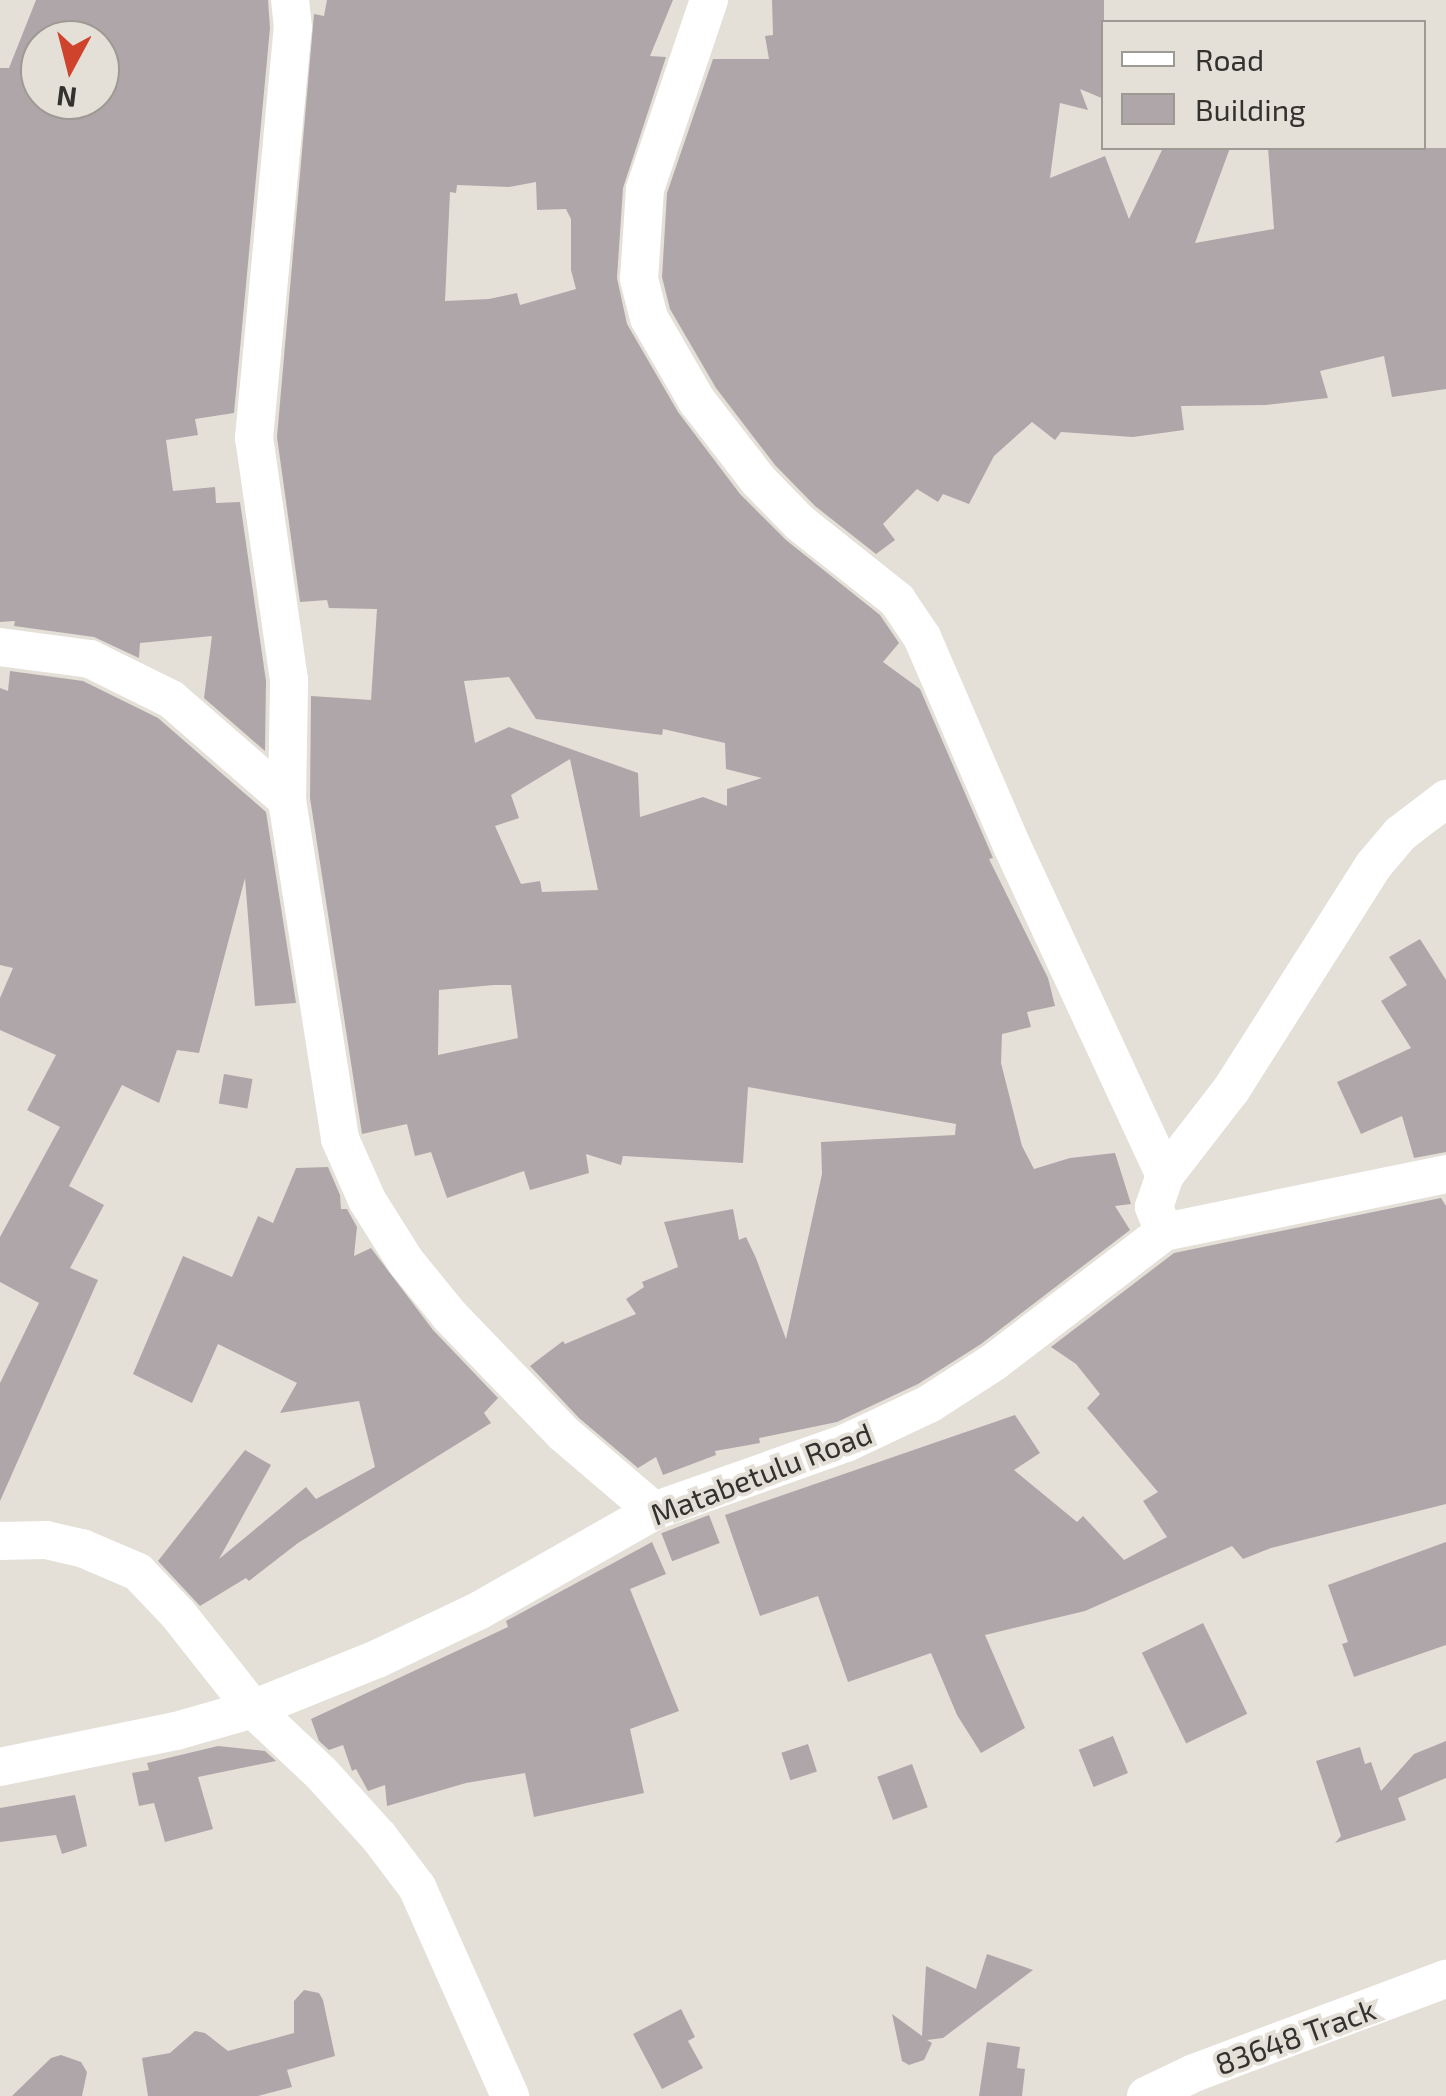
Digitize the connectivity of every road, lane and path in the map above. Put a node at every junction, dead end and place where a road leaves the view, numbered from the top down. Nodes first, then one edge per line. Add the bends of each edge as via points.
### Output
1 (290, 0) edge
2 (708, 0) edge
3 (0, 647) edge
4 (1446, 799) edge
5 (287, 800) junction
6 (1446, 1174) edge
7 (1165, 1176) junction
8 (1164, 1232) junction
9 (654, 1511) junction
10 (0, 1541) edge
11 (253, 1710) junction
12 (0, 1766) edge
13 (1446, 1980) edge
14 (510, 2096) edge
15 (1146, 2096) edge

1 - 5 street via 293,28 254,438 290,680
2 - 7 street via 645,189 638,278 649,318 697,401 758,480 896,600 922,637
3 - 5 street via 90,659 170,699
4 - 7 street via 1400,834 1373,866 1231,1090
5 - 9 street via 340,1139 367,1200 450,1316 564,1434
6 - 8 street, Matabetulu Road
7 - 8 street via 1154,1207
8 - 9 street, Matabetulu Road via 929,1404 846,1443
9 - 11 street, Matabetulu Road via 480,1610
10 - 11 street via 82,1548 138,1572
11 - 12 street, Matabetulu Road
11 - 14 street via 344,1798 417,1888
13 - 15 street, 83648 Track

